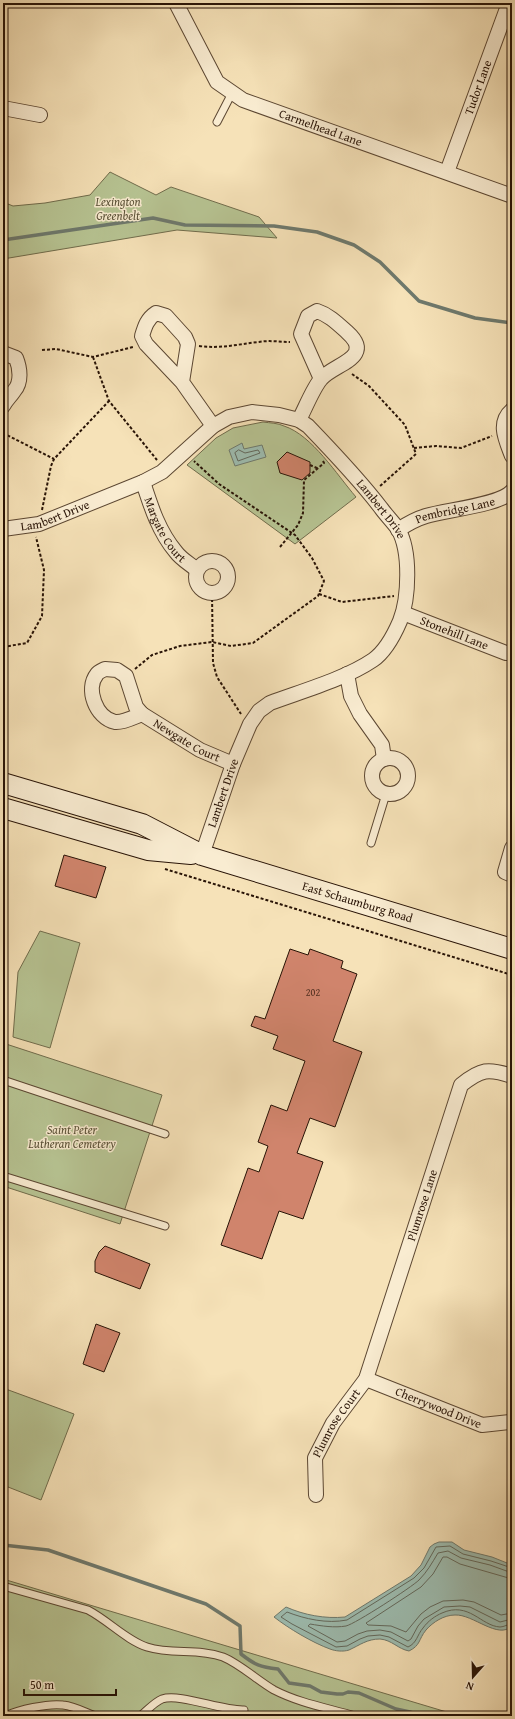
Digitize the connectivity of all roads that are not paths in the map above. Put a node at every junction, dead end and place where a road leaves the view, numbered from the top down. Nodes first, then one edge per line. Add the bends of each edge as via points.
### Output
1 (176, 3) edge
2 (509, 3) edge
3 (232, 93) junction
4 (3, 108) edge
5 (40, 115) dead end
6 (217, 122) dead end
7 (448, 172) junction
8 (512, 196) edge
9 (3, 353) edge
10 (321, 379) junction
11 (182, 382) junction
12 (4, 400) edge
13 (512, 410) edge
14 (299, 420) junction
15 (213, 426) junction
16 (512, 456) edge
17 (143, 482) junction
18 (512, 491) edge
19 (3, 529) edge
20 (398, 530) junction
21 (197, 570) junction
22 (403, 613) junction
23 (506, 653) dead end
24 (347, 674) junction
25 (142, 714) junction
26 (384, 759) junction
27 (233, 764) junction
28 (3, 783) edge
29 (386, 794) junction
30 (3, 808) edge
31 (371, 843) dead end
32 (512, 848) edge
33 (202, 855) junction
34 (512, 874) edge
35 (512, 949) edge
36 (512, 1076) edge
37 (3, 1080) edge
38 (165, 1134) dead end
39 (3, 1176) edge
40 (165, 1226) dead end
41 (366, 1379) junction
42 (512, 1421) edge
43 (316, 1495) dead end
44 (3, 1586) edge
45 (244, 1710) dead end
46 (5, 1716) edge
47 (96, 1716) edge
48 (140, 1716) edge
49 (355, 1716) edge

1 - 3 street, Carmelhead Lane via 217,82
2 - 7 street, Tudor Lane
3 - 6 lane
3 - 7 street, Carmelhead Lane via 243,100
4 - 5 street
7 - 8 street, Carmelhead Lane
9 - 12 street via 16,358 20,377 16,390
10 - 10 street via 352,358 357,348 352,336 327,314 317,311 308,316 301,334
10 - 14 street
11 - 11 street via 188,344 166,316 156,313 149,317 142,336
11 - 15 street
13 - 16 street via 506,415 503,423 504,435
14 - 15 street, Lambert Drive via 252,412 229,417
14 - 20 street, Lambert Drive via 308,426 371,494
15 - 17 street, Lambert Drive via 162,472
17 - 19 street, Lambert Drive via 39,524
17 - 21 street, Margate Court via 162,533 176,553
18 - 20 street, Pembridge Lane via 501,499 414,520
20 - 22 street, Lambert Drive via 407,573 407,596
21 - 21 street, Margate Court via 205,562 220,563 228,576 226,586 212,594 208,593 199,588 195,579
22 - 23 street, Stonehill Lane
22 - 24 street, Lambert Drive via 387,647 374,660
24 - 26 street via 351,696 360,714 382,745
24 - 27 street, Lambert Drive via 270,703 259,710 250,724
25 - 25 street, Newgate Court via 116,722 105,718 96,708 92,688 97,674 105,669 117,670 126,676 136,707
25 - 27 street, Newgate Court via 200,750
26 - 29 street via 376,766 372,777 376,787
26 - 29 street via 402,762 408,772 407,784 403,789 398,793
27 - 33 street, Lambert Drive
28 - 33 main road, East Schaumburg Road via 142,824
29 - 31 lane
30 - 33 main road, East Schaumburg Road via 148,850
32 - 34 street via 505,872
33 - 35 main road, East Schaumburg Road
36 - 41 street, Plumrose Lane via 495,1070 483,1071 461,1085
37 - 38 lane
39 - 40 lane
41 - 42 street, Cherrywood Drive via 482,1425
41 - 43 street, Plumrose Court via 333,1423 314,1458
44 - 49 lane via 88,1610 132,1640 148,1647 171,1652 205,1653 223,1658 290,1697
45 - 48 lane via 228,1710 167,1698 154,1704
46 - 47 lane via 59,1705

